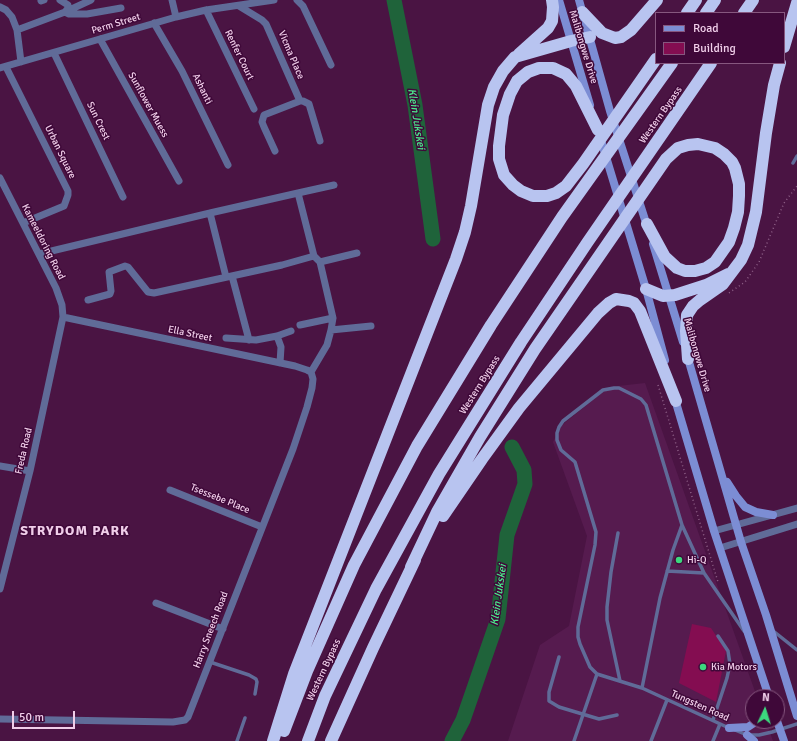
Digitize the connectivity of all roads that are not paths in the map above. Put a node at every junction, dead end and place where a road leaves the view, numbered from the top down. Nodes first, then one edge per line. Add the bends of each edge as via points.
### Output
1 (60, 0) edge
2 (91, 0) edge
3 (172, 0) edge
4 (274, 0) edge
5 (297, 0) edge
6 (552, 0) edge
7 (559, 0) edge
8 (657, 0) edge
9 (696, 0) edge
10 (715, 0) edge
11 (753, 0) edge
12 (797, 3) edge
13 (239, 6) junction
14 (581, 6) edge
15 (0, 7) edge
16 (121, 8) dead end
17 (206, 10) junction
18 (65, 12) junction
19 (688, 12) edge
20 (707, 12) edge
21 (745, 12) edge
22 (176, 17) junction
23 (154, 23) junction
24 (17, 30) junction
25 (590, 37) junction
26 (100, 39) junction
27 (571, 41) junction
28 (785, 44) edge
29 (54, 53) junction
30 (515, 57) junction
31 (655, 59) edge
32 (22, 62) junction
33 (671, 64) edge
34 (710, 64) edge
35 (780, 64) edge
36 (331, 66) dead end
37 (3, 67) edge
38 (300, 101) junction
39 (254, 109) dead end
40 (598, 132) junction
41 (320, 141) dead end
42 (275, 151) dead end
43 (797, 156) edge
44 (793, 163) dead end
45 (228, 165) dead end
46 (0, 178) edge
47 (179, 181) dead end
48 (334, 185) dead end
49 (298, 193) junction
50 (123, 196) dead end
51 (210, 213) junction
52 (23, 223) junction
53 (647, 224) junction
54 (356, 253) dead end
55 (38, 254) junction
56 (314, 256) junction
57 (320, 262) junction
58 (732, 272) junction
59 (229, 277) junction
60 (646, 289) junction
61 (669, 295) junction
62 (88, 300) dead end
63 (63, 317) junction
64 (333, 318) junction
65 (300, 325) dead end
66 (371, 326) dead end
67 (331, 330) junction
68 (291, 331) dead end
69 (277, 336) junction
70 (226, 338) dead end
71 (249, 340) junction
72 (688, 359) junction
73 (280, 363) junction
74 (311, 372) junction
75 (676, 401) junction
76 (0, 466) edge
77 (30, 471) junction
78 (722, 475) junction
79 (170, 490) dead end
80 (797, 508) edge
81 (773, 515) junction
82 (797, 524) edge
83 (682, 525) junction
84 (736, 525) junction
85 (262, 527) junction
86 (714, 531) junction
87 (618, 533) dead end
88 (741, 542) junction
89 (720, 548) junction
90 (411, 567) junction
91 (667, 570) junction
92 (704, 573) junction
93 (0, 589) edge
94 (156, 603) dead end
95 (770, 628) junction
96 (223, 629) junction
97 (718, 636) dead end
98 (750, 639) junction
99 (797, 650) edge
100 (559, 657) dead end
101 (210, 662) junction
102 (597, 674) junction
103 (620, 681) junction
104 (642, 688) junction
105 (766, 689) edge
106 (255, 694) dead end
107 (667, 700) junction
108 (583, 715) junction
109 (617, 715) dead end
110 (797, 716) edge
111 (245, 718) dead end
112 (0, 719) edge
113 (713, 720) junction
114 (720, 724) junction
115 (797, 724) edge
116 (745, 727) edge
117 (729, 728) junction
118 (780, 730) junction
119 (747, 735) junction
120 (237, 741) edge
121 (273, 741) edge
122 (280, 741) edge
123 (308, 741) edge
124 (331, 741) edge
125 (574, 741) edge
126 (651, 741) edge
127 (713, 741) edge
128 (754, 741) edge
129 (784, 741) edge

1 - 18 street via 68,5
2 - 18 street
3 - 22 street
4 - 13 street, Perm Street
5 - 36 street via 303,6
6 - 30 highway via 552,21 548,28
7 - 27 main road, Malibongwe Drive
8 - 14 highway via 631,30 615,38 602,33
9 - 19 highway
10 - 20 highway
11 - 21 highway
12 - 28 highway
13 - 17 street, Perm Street
13 - 38 street, Vicma Place via 266,24
14 - 25 main road, Malibongwe Drive
15 - 24 street via 12,17
16 - 18 street via 87,14
17 - 22 street, Perm Street
17 - 39 street, Renfer Court
18 - 24 street
22 - 23 street, Perm Street
23 - 26 street, Perm Street
23 - 45 street, Ashanti via 182,71
24 - 32 street
25 - 27 highway
25 - 53 main road, Malibongwe Drive via 610,111
26 - 29 street, Perm Street
26 - 47 street, Sunflower Muess
27 - 30 highway
27 - 40 main road, Malibongwe Drive
29 - 32 street, Perm Street
29 - 50 street, Sun Crest
30 - 121 highway via 494,87 488,105 471,206 456,259 294,674
31 - 40 highway via 566,186 547,196 533,196 512,185 504,175 499,146 503,115 517,81 528,72 539,68 553,68 566,74 576,86
32 - 37 street, Perm Street
33 - 122 highway, Western Bypass via 562,217 417,446 354,565 307,671
34 - 123 highway, Western Bypass via 521,342 439,474 376,589 324,696
35 - 58 highway via 767,126 756,212 745,252
37 - 52 street, Urban Square via 68,191 67,202 60,209
38 - 41 street, Vicma Place via 309,104
38 - 42 street via 264,115 262,122
40 - 60 main road, Malibongwe Drive
43 - 44 lane
46 - 52 street, Kameeldoring Road
48 - 49 street
49 - 51 street
49 - 56 street
51 - 55 street
51 - 59 street
52 - 55 street, Kameeldoring Road
53 - 61 main road, Malibongwe Drive
53 - 90 highway via 665,257 677,268 695,271 716,262 729,242 738,212 737,174 728,157 715,148 698,144 678,148 666,159 535,349 437,512
54 - 57 street
55 - 63 street, Kameeldoring Road via 56,288
56 - 57 street
56 - 59 street
57 - 64 street
58 - 61 highway via 706,285
58 - 72 highway via 724,284 700,300 687,315
59 - 62 street via 150,293 125,266 110,272 110,294
59 - 71 street
60 - 61 highway via 663,296
60 - 75 main road, Malibongwe Drive
61 - 72 main road, Malibongwe Drive
63 - 73 street, Ella Street
63 - 77 street, Freda Road
64 - 65 street
64 - 67 street
66 - 67 street
67 - 74 street via 327,345
68 - 69 street
69 - 71 street
69 - 73 street via 281,347
70 - 71 street
72 - 78 main road, Malibongwe Drive
73 - 74 street, Ella Street
74 - 85 street, Harry Sneech Road via 312,388 303,421
75 - 86 main road, Malibongwe Drive
75 - 90 highway via 640,311 629,301 616,300 609,303 519,408
76 - 77 street
77 - 93 street, Freda Road
78 - 81 main road via 745,507
78 - 84 main road, Malibongwe Drive
79 - 85 street, Tsessebe Place
80 - 81 street
81 - 84 street
82 - 88 street
83 - 91 lane
83 - 92 lane
83 - 102 lane via 651,418 641,399 619,388 607,388 563,421 557,433 558,444 575,462 596,532 578,637 590,667
84 - 86 street
84 - 88 main road, Malibongwe Drive
85 - 96 street, Harry Sneech Road
86 - 89 main road, Malibongwe Drive
87 - 103 lane via 611,572 607,620
88 - 89 street
88 - 95 main road, Malibongwe Drive
89 - 98 main road, Malibongwe Drive
90 - 124 highway
91 - 92 lane
91 - 104 lane
92 - 98 lane
94 - 96 street
95 - 99 lane
95 - 110 main road, Malibongwe Drive
96 - 101 street, Harry Sneech Road
97 - 113 lane via 728,651 730,664
98 - 105 main road, Malibongwe Drive
100 - 108 lane via 549,692 550,701 559,707
101 - 106 lane via 256,679
101 - 112 street, Harry Sneech Road via 189,714 184,720 173,722
102 - 103 lane, Tungsten Road
102 - 108 lane
103 - 104 lane, Tungsten Road
104 - 107 lane, Tungsten Road
107 - 113 lane, Tungsten Road
107 - 126 lane
108 - 109 lane via 599,719
108 - 125 lane
111 - 120 lane
113 - 114 lane, Tungsten Road
114 - 117 lane, Tungsten Road
114 - 127 lane
115 - 118 lane, Tungsten Road
116 - 117 main road
117 - 119 lane, Tungsten Road
118 - 119 lane, Tungsten Road
118 - 129 main road
119 - 128 main road

